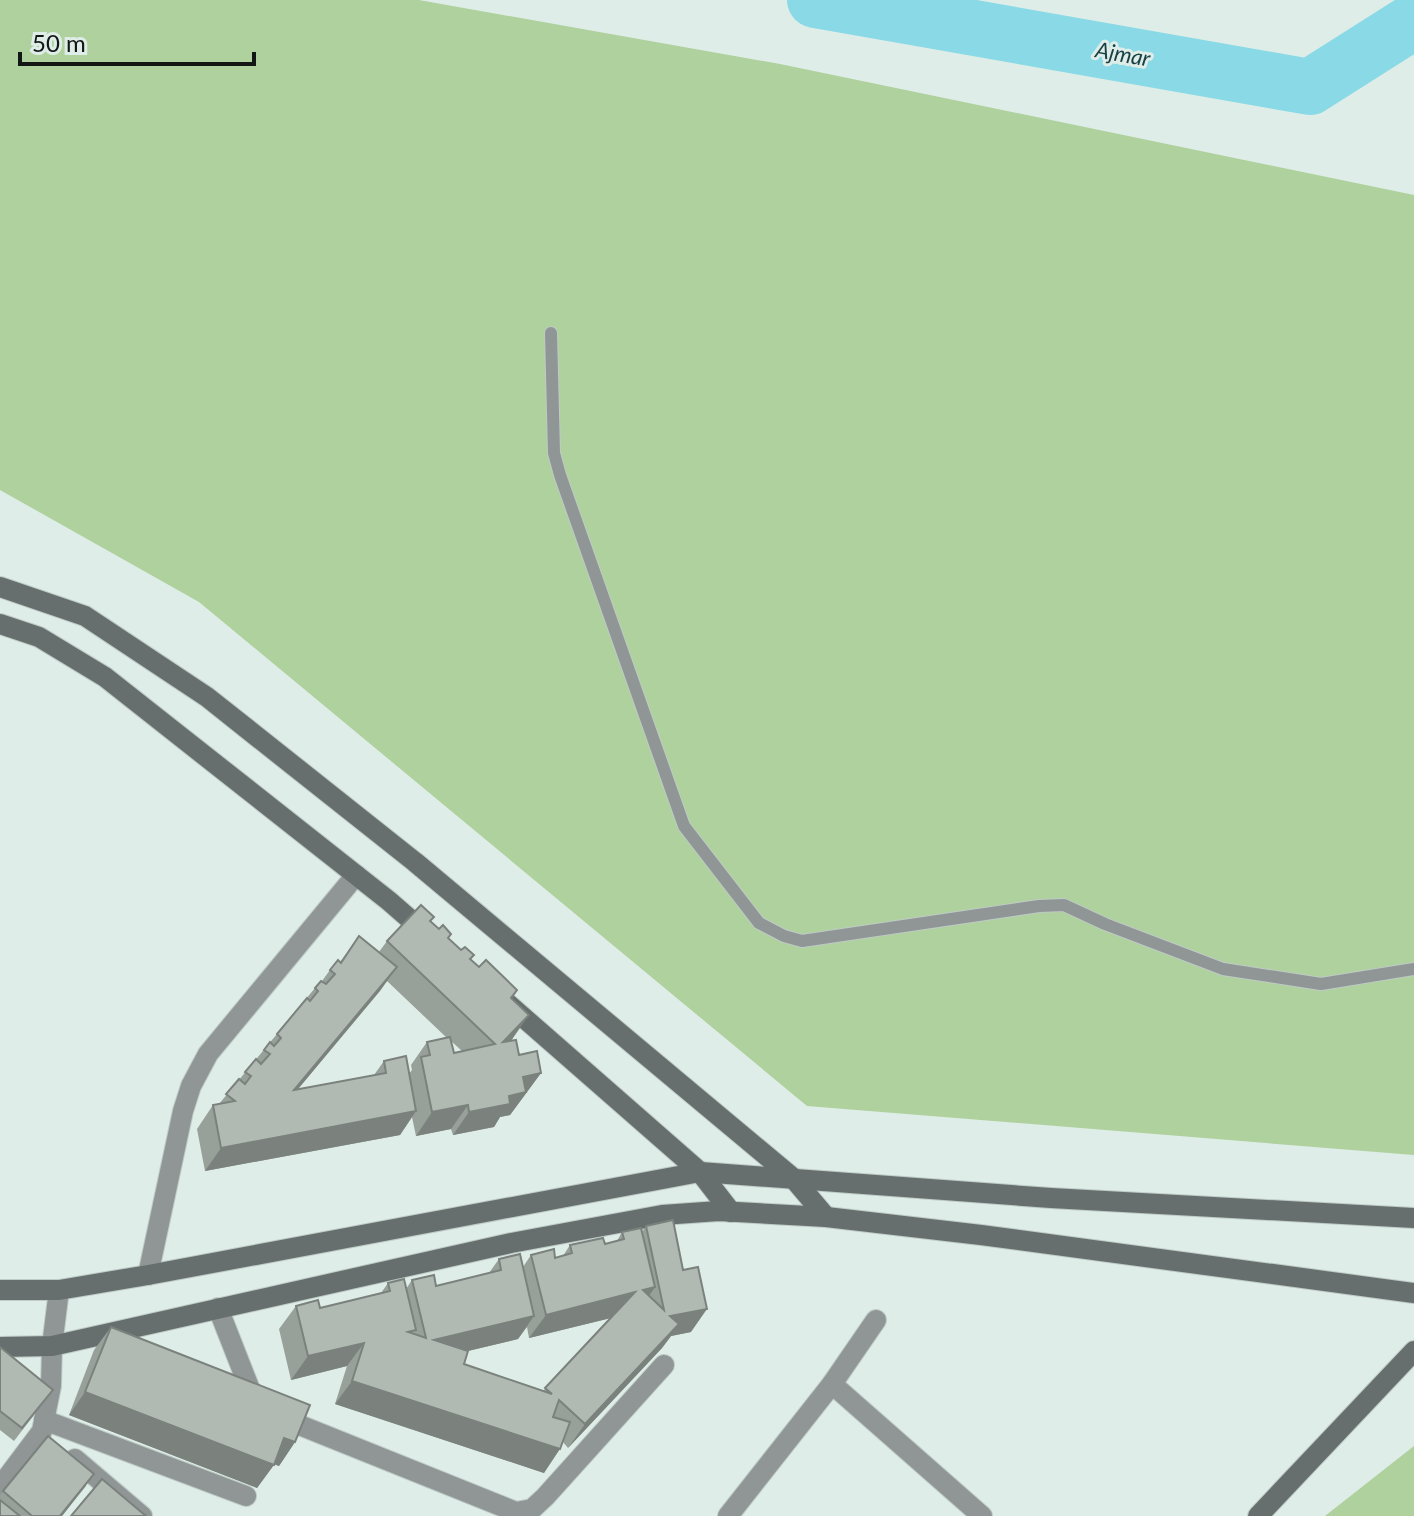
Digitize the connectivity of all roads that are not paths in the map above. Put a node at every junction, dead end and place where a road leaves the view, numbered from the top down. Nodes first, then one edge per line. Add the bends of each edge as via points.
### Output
1 (551, 333) dead end
2 (0, 587) edge
3 (0, 624) edge
4 (356, 875) junction
5 (449, 953) edge
6 (1414, 969) edge
7 (497, 995) edge
8 (700, 1172) junction
9 (793, 1178) junction
10 (731, 1212) junction
11 (826, 1217) junction
12 (1414, 1218) edge
13 (148, 1275) junction
14 (0, 1290) edge
15 (59, 1290) junction
16 (1414, 1293) edge
17 (218, 1308) junction
18 (876, 1320) dead end
19 (52, 1346) junction
20 (0, 1347) edge
21 (1414, 1351) edge
22 (664, 1365) edge
23 (832, 1384) junction
24 (43, 1426) junction
25 (0, 1487) edge
26 (246, 1496) dead end
27 (142, 1516) edge
28 (728, 1516) edge
29 (982, 1516) edge
30 (1258, 1516) edge

1 - 6 lane via 554,453 560,475 684,826 759,923 802,941 1064,905 1223,969 1321,984
2 - 9 street via 85,616 207,697 415,862
3 - 4 street via 39,637 105,677
4 - 5 street
4 - 13 street via 208,1054 191,1086
7 - 8 street
8 - 9 street
8 - 10 street
8 - 13 street
9 - 11 street
9 - 12 street
10 - 11 street
10 - 17 street via 662,1215 511,1243
11 - 16 street
13 - 15 street
14 - 15 street
15 - 19 street
17 - 19 street
17 - 22 street via 251,1392 277,1416 516,1512 532,1509 545,1497
18 - 23 street
19 - 20 street
19 - 24 street
21 - 30 street
23 - 28 street
23 - 29 street
24 - 25 street
24 - 26 street
24 - 27 street

